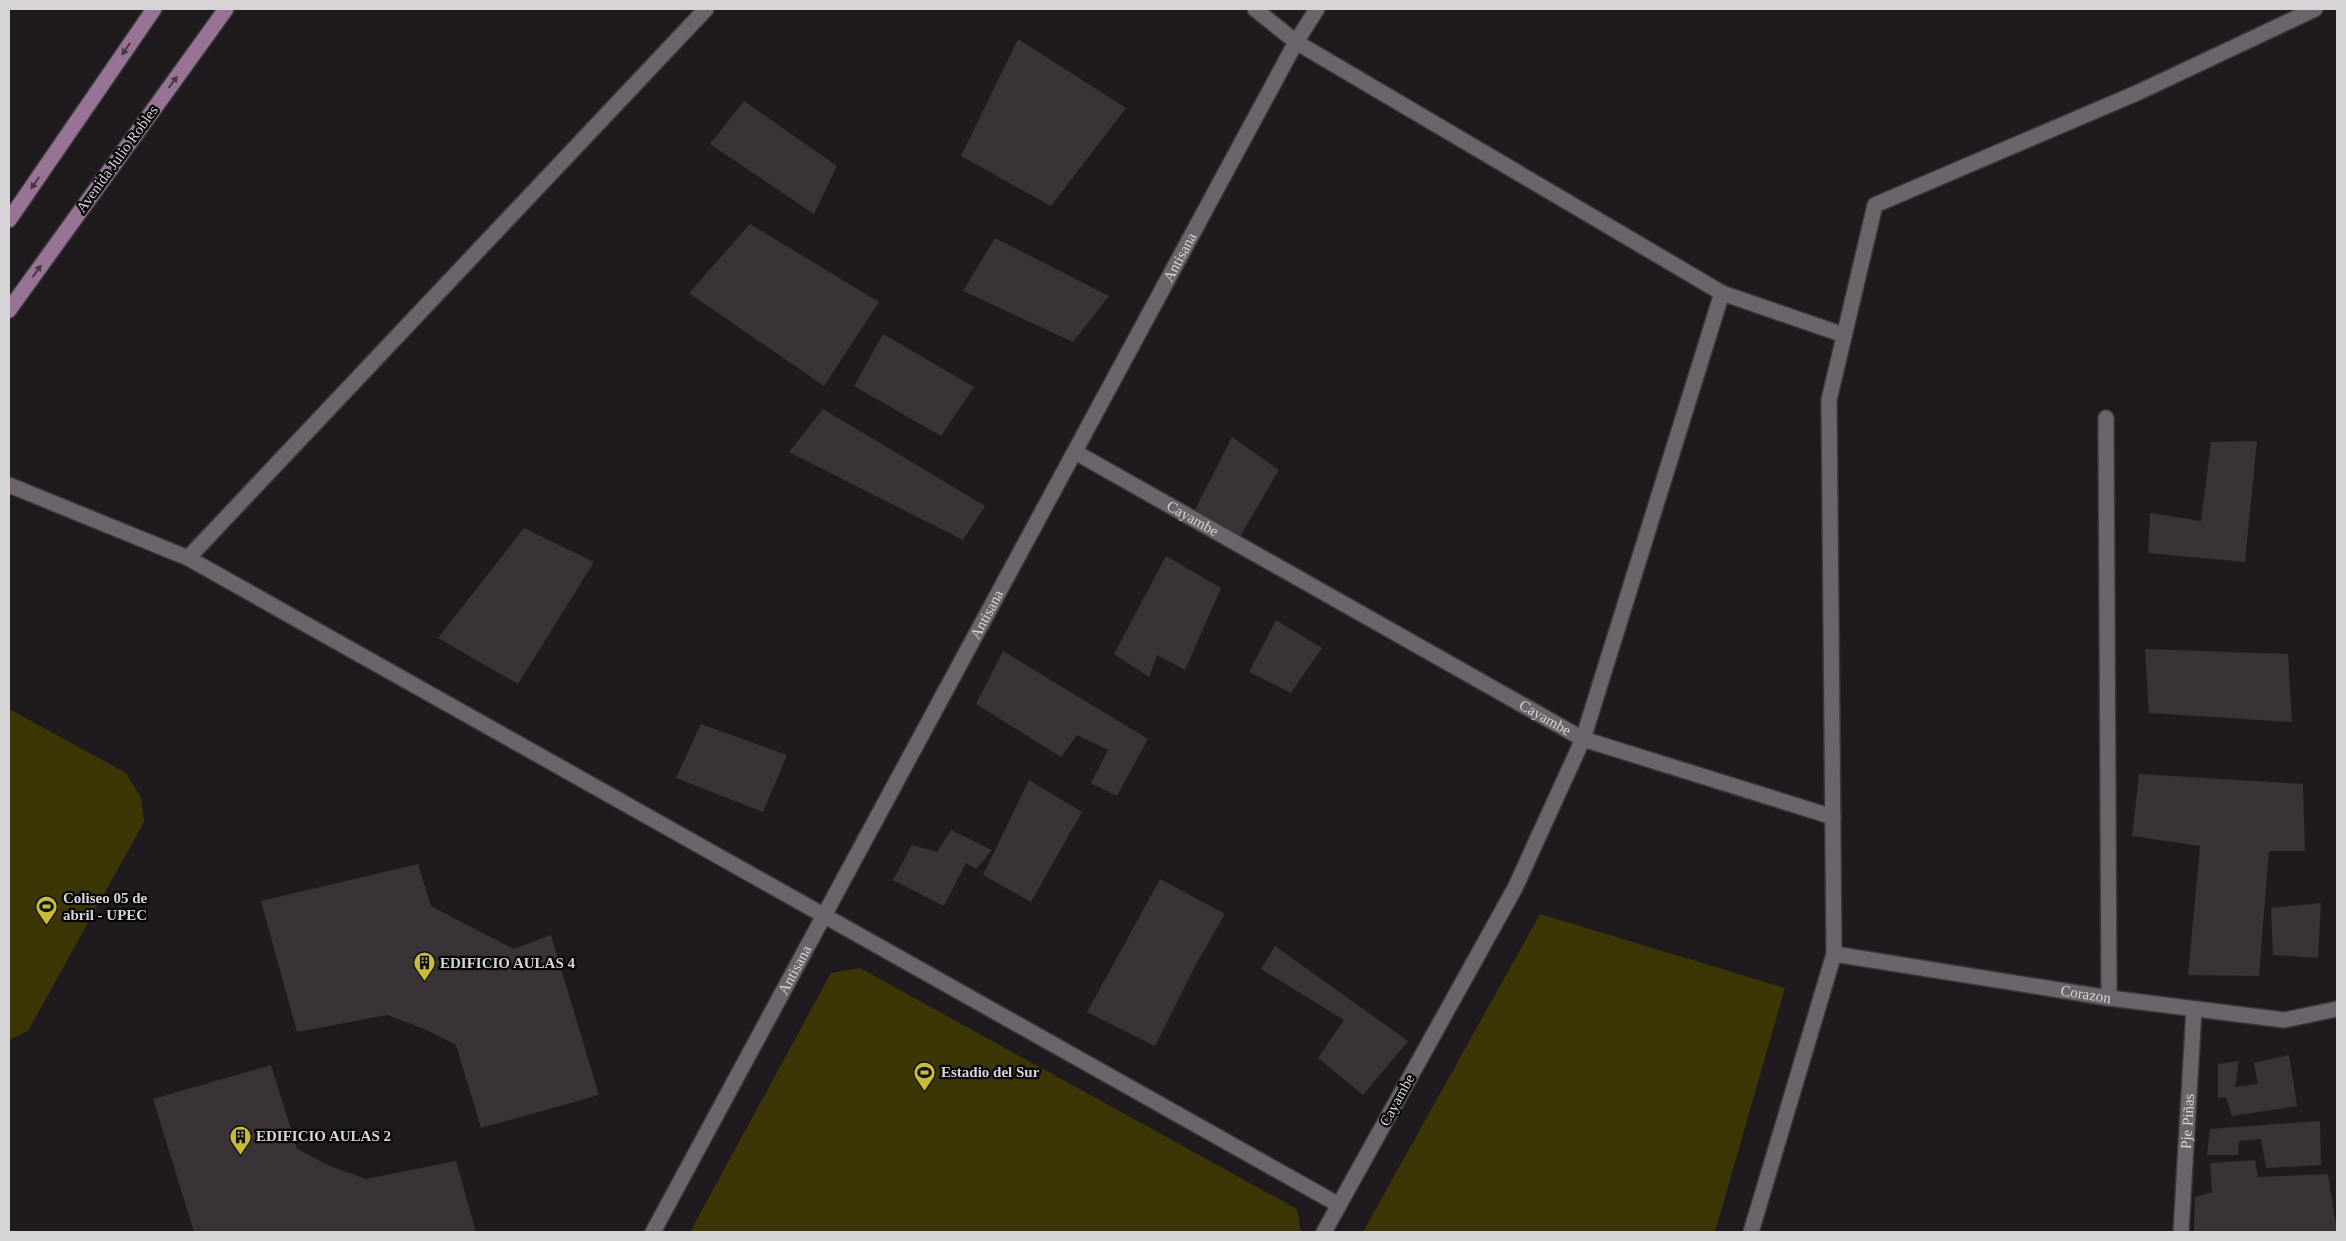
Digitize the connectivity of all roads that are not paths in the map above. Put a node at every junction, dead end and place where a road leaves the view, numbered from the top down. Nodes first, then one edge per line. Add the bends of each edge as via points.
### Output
1 (154, 9) edge
2 (226, 9) edge
3 (706, 9) edge
4 (1255, 9) edge
5 (1317, 9) edge
6 (2315, 9) edge
7 (1296, 42) junction
8 (9, 220) edge
9 (1722, 293) junction
10 (9, 310) edge
11 (1844, 335) junction
12 (2106, 418) dead end
13 (1075, 452) junction
14 (9, 485) edge
15 (188, 558) junction
16 (1583, 739) junction
17 (1833, 817) junction
18 (824, 916) junction
19 (1834, 954) junction
20 (2109, 998) junction
21 (2194, 1009) junction
22 (2337, 1009) edge
23 (1339, 1205) junction
24 (653, 1232) edge
25 (1324, 1232) edge
26 (1751, 1232) edge
27 (2181, 1232) edge

1 -> 8 main road
10 -> 2 main road, Avenida Julio Robles
3 - 15 street
4 - 7 street
5 - 7 street, Antisana
6 - 11 street via 2139,92 1875,205
7 - 9 street
7 - 13 street, Antisana
9 - 11 street
9 - 16 street
11 - 17 street via 1829,400
12 - 20 street
13 - 16 street, Cayambe
13 - 18 street, Antisana
14 - 15 street
15 - 18 street
16 - 17 street
16 - 23 street, Cayambe via 1515,888
17 - 19 street
18 - 23 street
18 - 24 street, Antisana
19 - 20 street, Corazon
19 - 26 street
20 - 21 street, Corazon
21 - 22 street, Corazon via 2284,1020
21 - 27 street, Pje Piñas
23 - 25 street, Cayambe

